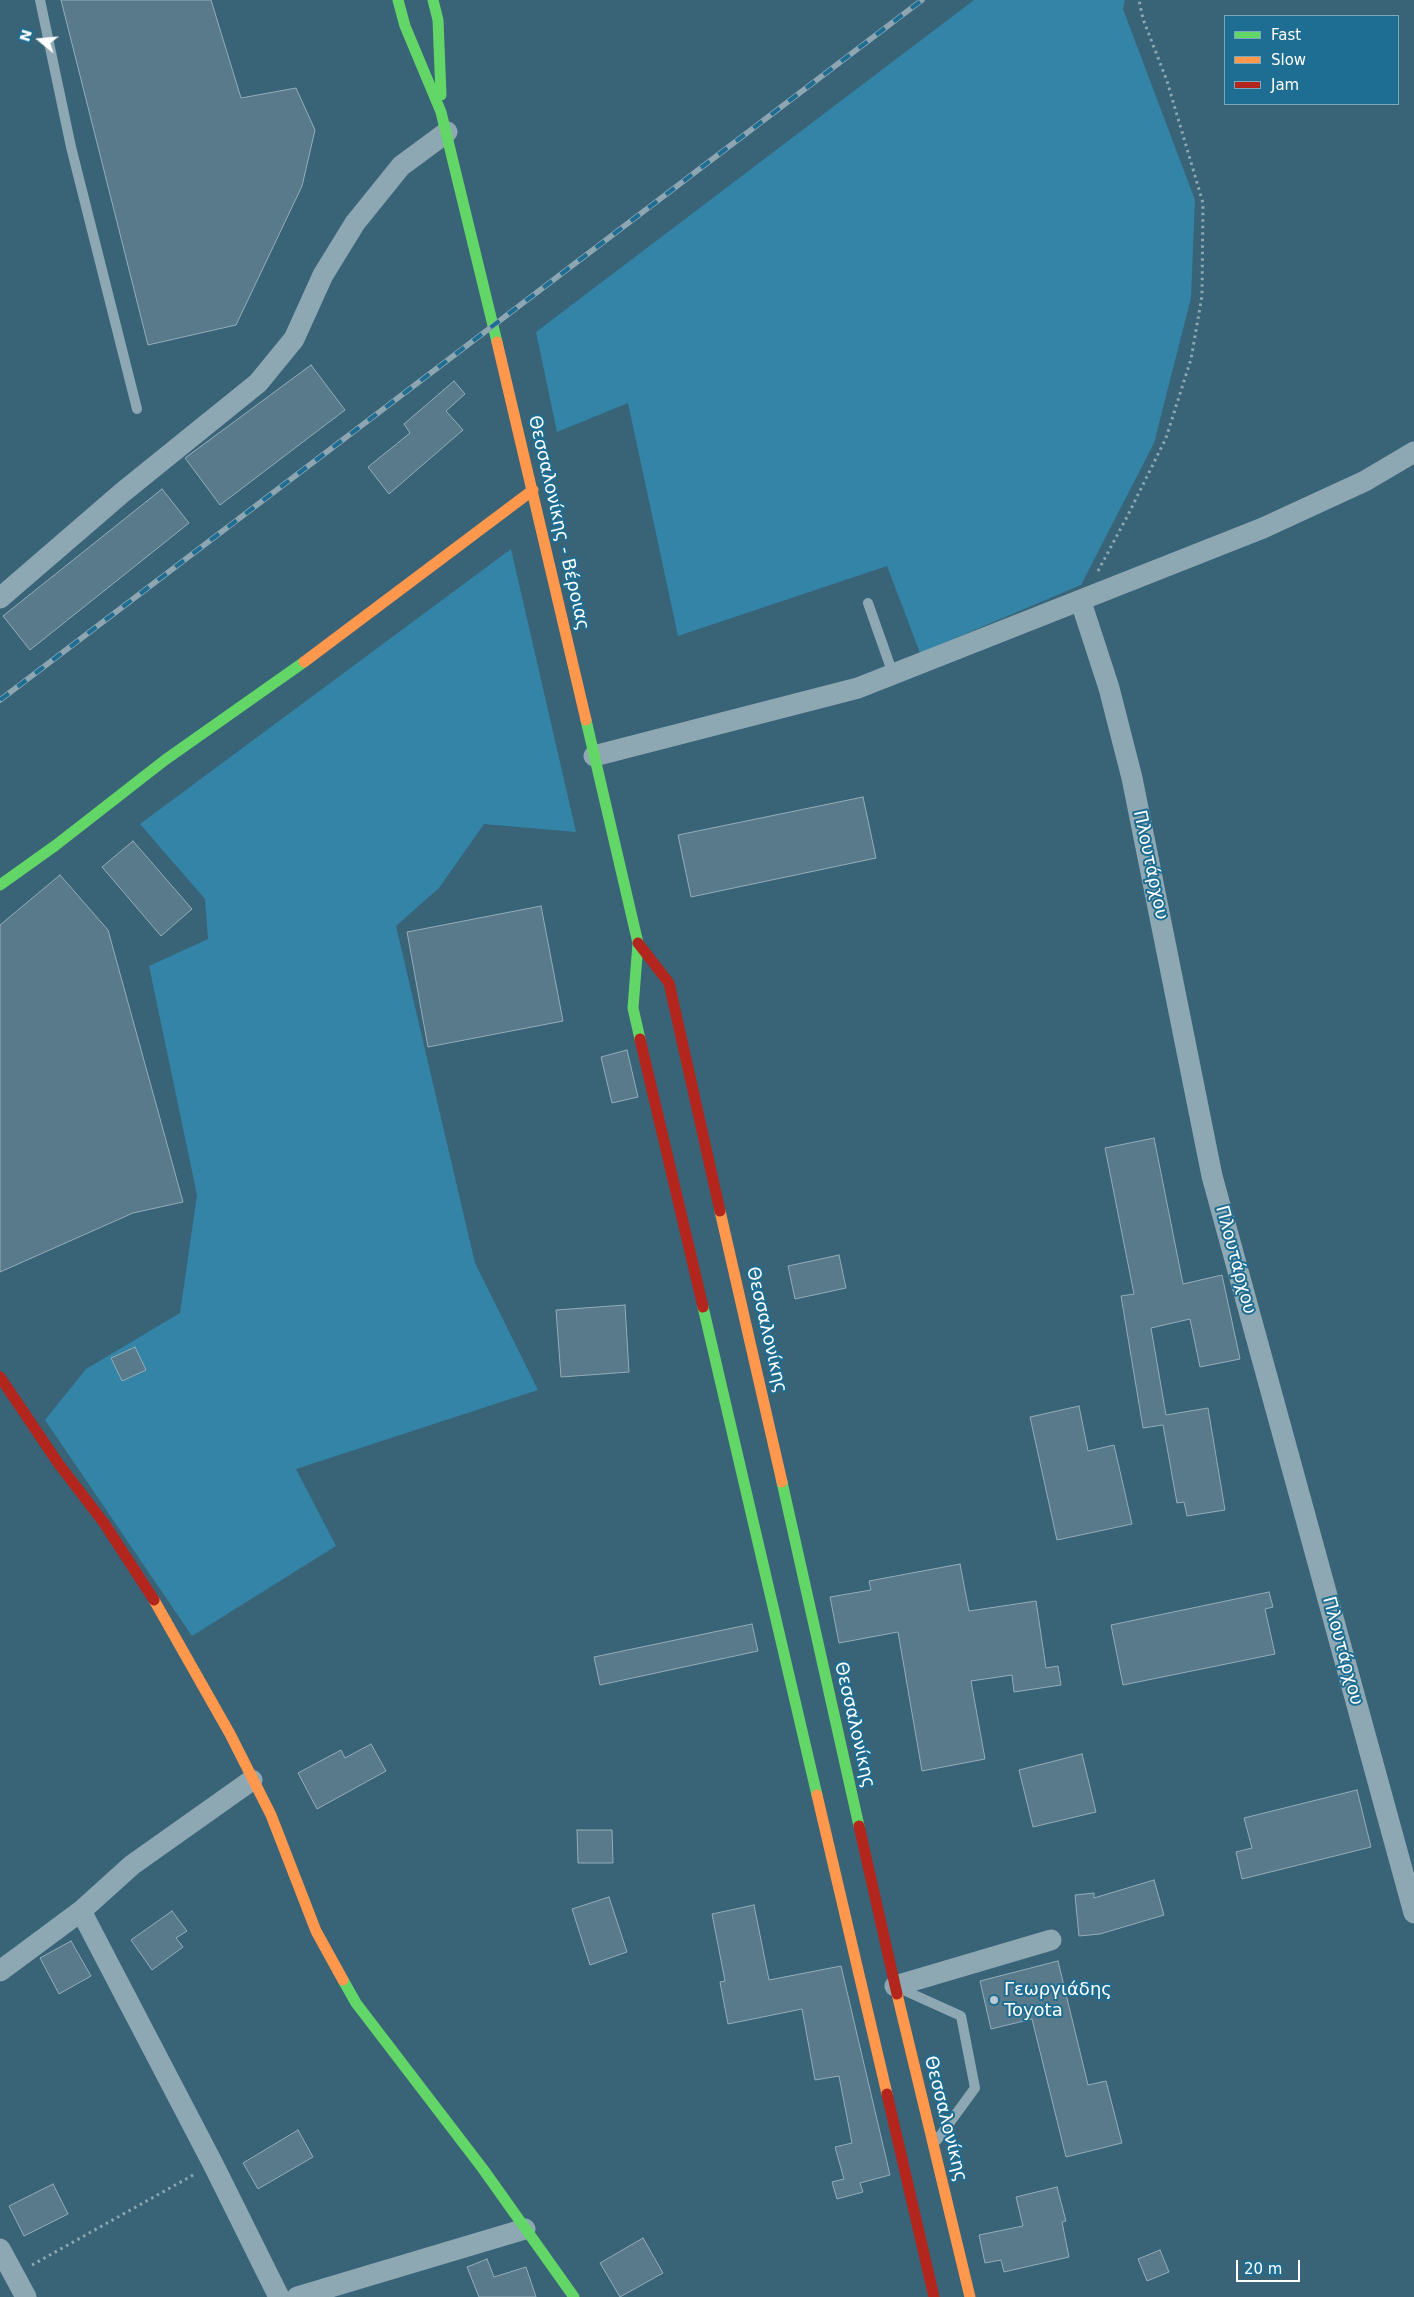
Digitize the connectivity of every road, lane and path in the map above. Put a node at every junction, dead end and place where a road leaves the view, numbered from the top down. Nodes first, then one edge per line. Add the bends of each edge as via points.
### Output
1 (40, 0) edge
2 (398, 0) edge
3 (433, 0) edge
4 (1139, 0) edge
5 (444, 122) junction
6 (136, 409) dead end
7 (1414, 452) edge
8 (533, 490) junction
9 (0, 598) edge
10 (1081, 602) junction
11 (868, 603) dead end
12 (893, 674) junction
13 (594, 756) junction
14 (0, 885) edge
15 (638, 943) junction
16 (709, 1159) joint
17 (0, 1377) edge
18 (252, 1780) junction
19 (81, 1912) junction
20 (1414, 1913) edge
21 (1051, 1940) dead end
22 (0, 1971) edge
23 (895, 1986) junction
24 (934, 2145) junction
25 (213, 2164) junction
26 (525, 2229) junction
27 (0, 2249) edge
28 (14, 2274) junction
29 (26, 2297) edge
30 (279, 2297) edge
31 (297, 2297) edge
32 (574, 2297) edge
33 (934, 2297) edge
34 (970, 2297) edge

1 - 6 lane via 71,147
2 - 5 main road, Θεσσαλονίκης - Βέροιας via 405,26
3 - 5 main road, Θεσσαλονίκης - Βέροιας via 438,20
4 - 10 path via 1203,203 1202,296 1191,360 1166,438
5 - 8 main road, Θεσσαλονίκης - Βέροιας
5 - 9 street via 401,166 355,223 323,276 294,339 258,383 123,492
7 - 10 street via 1365,481 1263,528
8 - 13 main road, Θεσσαλονίκης - Βέροιας
8 - 14 main road
10 - 12 street
10 - 20 street, Πλουτάρχου via 1109,688 1132,778 1212,1176
11 - 12 lane
12 - 13 street via 858,688
13 - 15 main road, Θεσσαλονίκης - Βέροιας
15 - 16 main road, Θεσσαλονίκης - Βέροιας via 669,983
15 - 33 main road, Θεσσαλονίκης - Βέροιας via 633,1008
16 - 23 main road, Θεσσαλονίκης
17 - 18 main road via 148,1589 230,1734
18 - 19 street via 132,1865
18 - 26 main road via 271,1815 316,1931 356,2003 484,2169
19 - 22 street
19 - 25 street
21 - 23 street
23 - 24 main road, Θεσσαλονίκης
23 - 24 lane via 961,2016 975,2088
24 - 34 main road, Θεσσαλονίκης
25 - 28 path
25 - 30 street
26 - 31 street
26 - 32 main road
27 - 28 street
28 - 29 street

